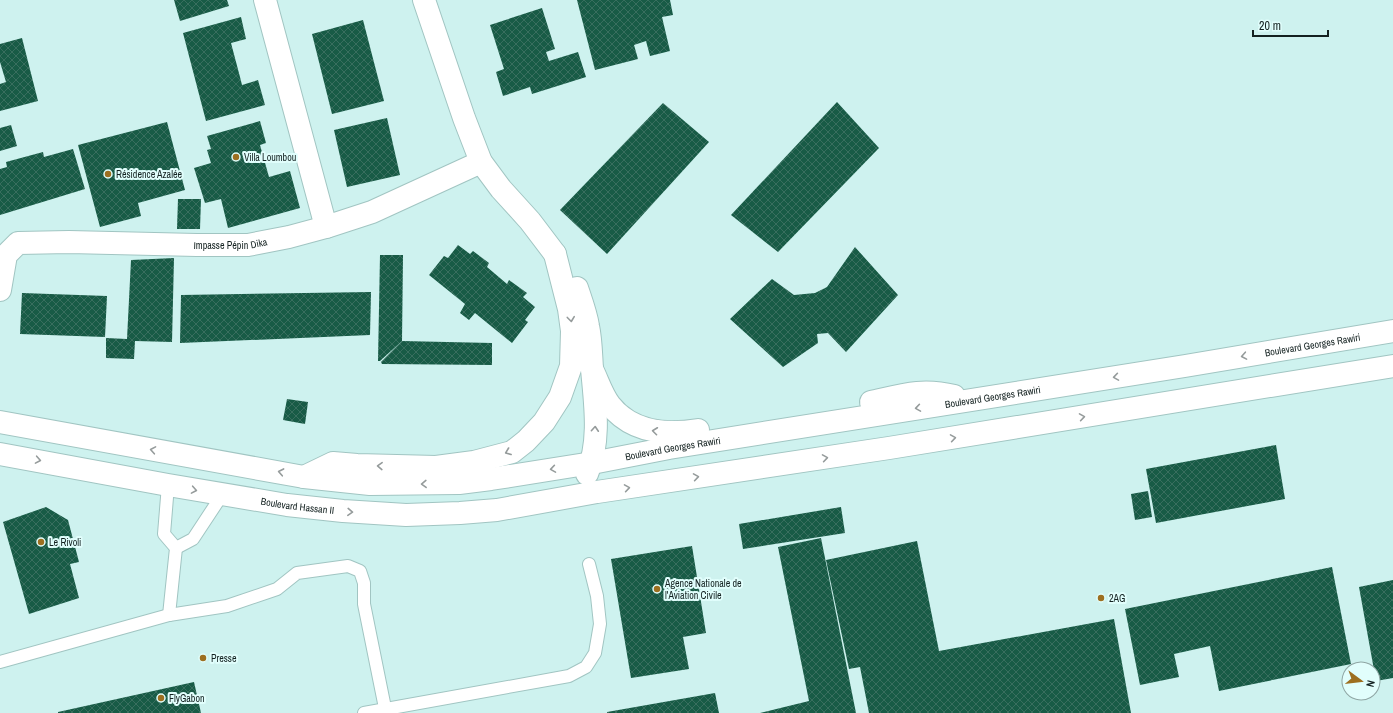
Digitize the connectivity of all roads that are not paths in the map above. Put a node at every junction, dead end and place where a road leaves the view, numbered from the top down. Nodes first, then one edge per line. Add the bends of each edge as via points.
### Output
1 (265, 0) edge
2 (424, 0) edge
3 (481, 162) junction
4 (326, 228) junction
5 (555, 254) junction
6 (0, 290) edge
7 (1393, 331) edge
8 (1393, 366) edge
9 (592, 369) junction
10 (969, 400) junction
11 (0, 422) edge
12 (0, 454) edge
13 (592, 462) junction
14 (304, 477) junction
15 (168, 485) junction
16 (222, 495) junction
17 (480, 512) junction
18 (176, 548) junction
19 (589, 564) dead end
20 (169, 615) junction
21 (0, 662) edge
22 (384, 708) junction
23 (364, 713) edge

1 - 4 main road
2 - 3 main road
3 - 4 main road, Impasse Pépin Dika via 372,212
3 - 5 main road
4 - 6 main road, Impasse Pépin Dika via 248,245 18,243 6,255
5 - 9 main road via 570,271 582,302 588,325
5 -> 14 main road via 569,310 572,331 571,366 560,397 544,422 526,441 512,452 474,462 436,467 333,463
7 -> 10 main road, Boulevard Georges Rawiri
17 -> 8 main road, Boulevard Hassan II
10 -> 9 main road via 940,392 919,391 871,402 715,428 676,433 658,432 640,428 620,416 603,394
13 -> 9 main road via 596,420
10 -> 13 main road, Boulevard Georges Rawiri
14 -> 11 main road
12 -> 15 main road, Boulevard Hassan II
13 -> 14 main road via 459,482 370,484
13 - 17 main road via 580,485 574,490 552,496 489,504
15 -> 16 main road, Boulevard Hassan II
15 - 18 lane via 164,534
16 -> 17 main road, Boulevard Hassan II via 343,511 406,515
16 - 18 lane via 193,539
18 - 20 lane
19 - 22 lane via 597,596 600,624 595,653 586,667 569,676
20 - 21 lane
20 - 22 lane via 227,606 277,589 297,573 348,566 360,572 364,584 364,604
22 - 23 lane

